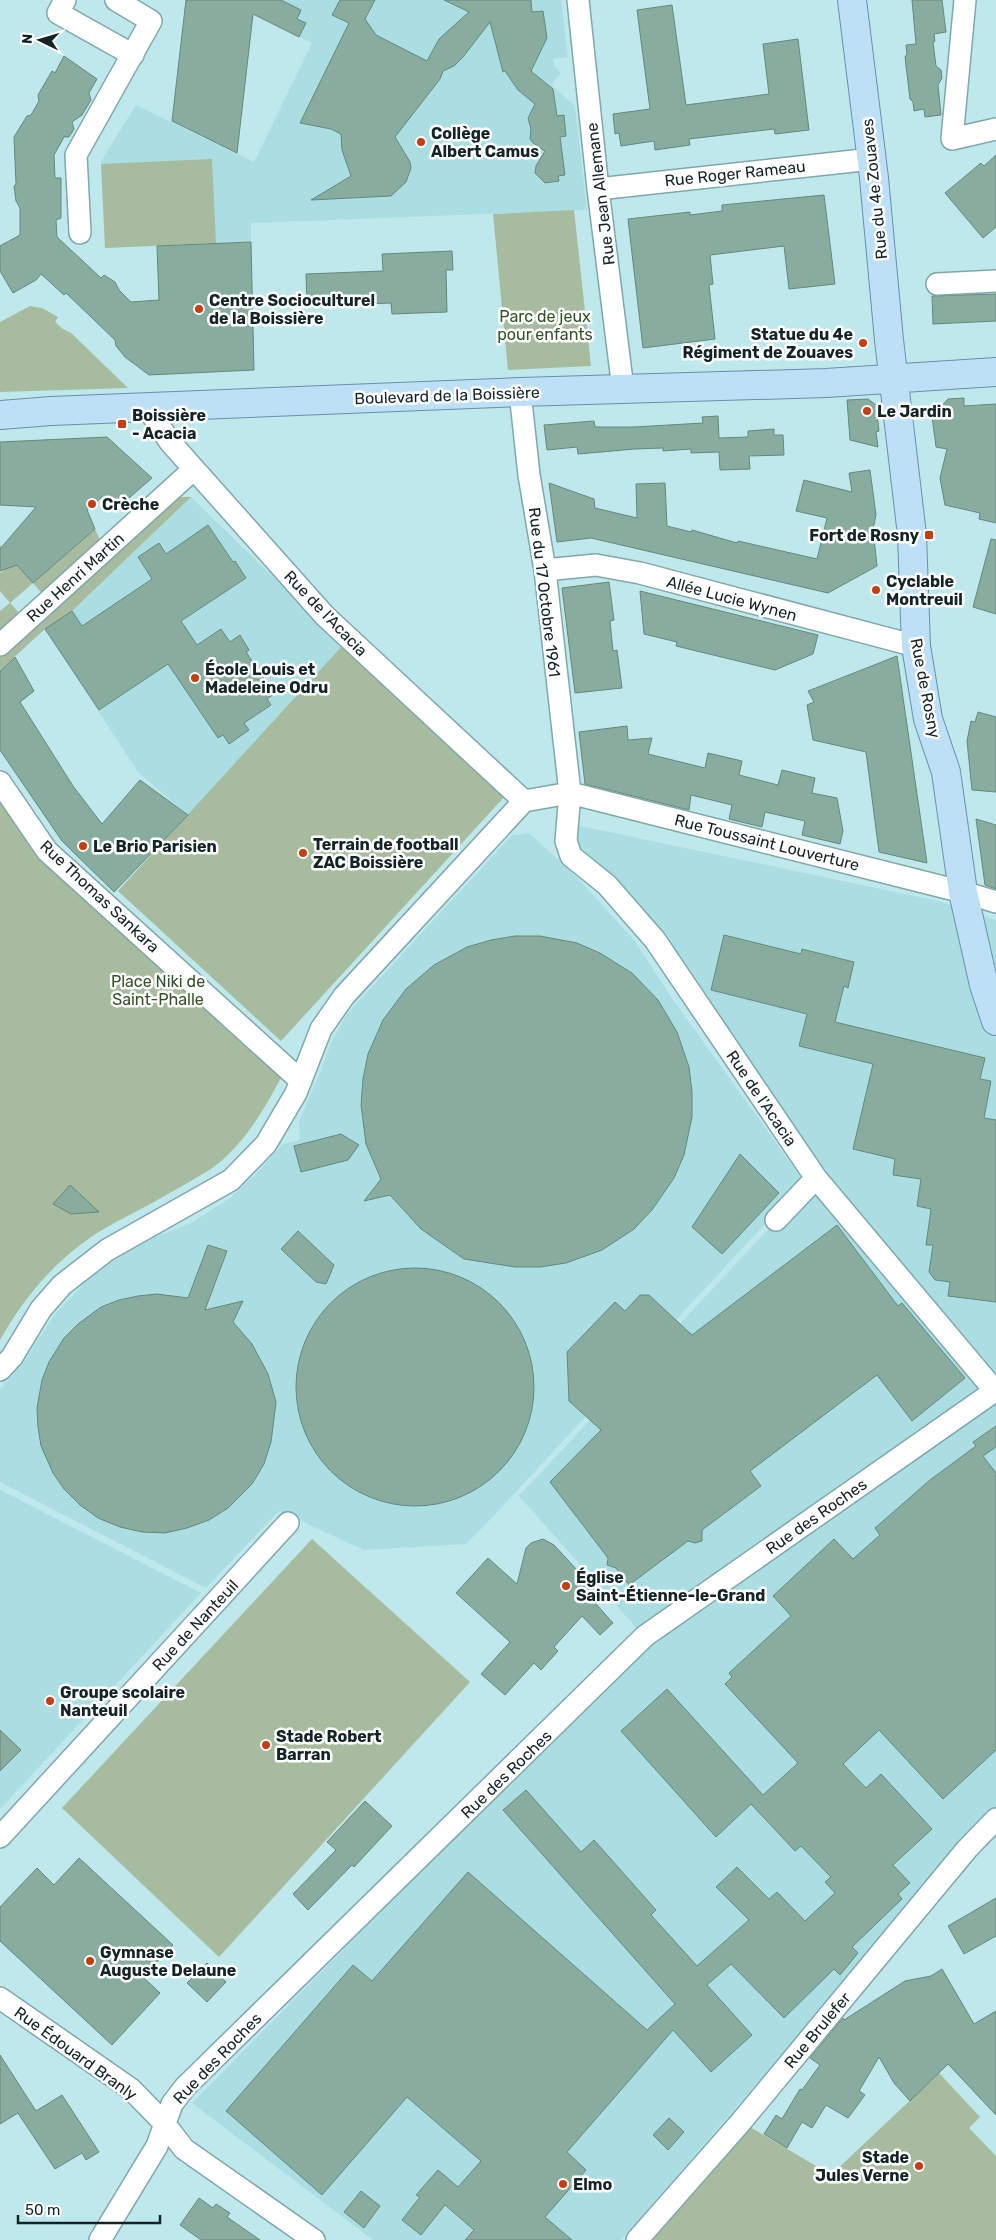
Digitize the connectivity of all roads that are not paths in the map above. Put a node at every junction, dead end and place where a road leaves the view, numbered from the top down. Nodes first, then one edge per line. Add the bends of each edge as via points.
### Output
1 (116, 0) edge
2 (578, 0) edge
3 (852, 0) edge
4 (965, 0) edge
5 (62, 7) edge
6 (133, 55) junction
7 (996, 129) edge
8 (872, 159) junction
9 (598, 189) junction
10 (80, 233) dead end
11 (996, 281) edge
12 (937, 284) dead end
13 (996, 372) edge
14 (893, 379) junction
15 (623, 389) junction
16 (520, 392) junction
17 (147, 407) junction
18 (0, 415) edge
19 (194, 469) junction
20 (545, 570) junction
21 (0, 645) edge
22 (916, 646) junction
23 (0, 782) edge
24 (570, 793) junction
25 (524, 801) junction
26 (964, 892) junction
27 (996, 902) edge
28 (996, 1021) edge
29 (301, 1081) junction
30 (816, 1178) junction
31 (776, 1220) dead end
32 (0, 1370) edge
33 (995, 1390) edge
34 (288, 1523) dead end
35 (996, 1820) edge
36 (0, 1837) edge
37 (0, 1998) edge
38 (164, 2123) junction
39 (100, 2240) edge
40 (314, 2240) edge
41 (637, 2240) edge

1 - 6 street via 151,21
2 - 9 street, Rue Jean Allemane
3 - 8 main road, Rue du 4e Zouaves
4 - 7 street via 952,139
5 - 6 street
6 - 10 street via 76,155
8 - 9 street, Rue Roger Rameau
8 - 14 main road, Rue du 4e Zouaves
9 - 15 street, Rue Jean Allemane
11 - 12 street
13 - 14 main road, Boulevard de la Boissière
14 - 15 main road, Boulevard de la Boissière
14 - 22 main road, Rue de Rosny via 914,560
15 - 16 main road, Boulevard de la Boissière
16 - 17 main road, Boulevard de la Boissière
16 - 20 street, Rue du 17 Octobre 1961 via 529,475
17 - 18 main road, Boulevard de la Boissière
17 - 19 street, Rue de l'Acacia via 170,442
19 - 21 street, Rue Henri Martin
19 - 25 street, Rue de l'Acacia via 325,616
20 - 22 street, Allée Lucie Wynen via 596,565 622,570
20 - 24 street, Rue du 17 Octobre 1961
22 - 26 main road, Rue de Rosny via 928,719 946,772
23 - 29 street, Rue Thomas Sankara via 46,850
24 - 25 street
24 - 26 street, Rue Toussaint Louverture
24 - 30 street, Rue de l'Acacia via 566,841 571,856 607,885 655,940
25 - 29 street via 344,996 320,1029
26 - 27 street, Rue Toussaint Louverture
26 - 28 main road, Rue de Rosny via 984,985
29 - 32 street via 266,1144 230,1180 107,1250 62,1285 41,1309 12,1357
30 - 31 street
30 - 33 street, Rue de l'Acacia
33 - 38 street, Rue des Roches via 645,1636 185,2087 172,2104
34 - 36 street, Rue de Nanteuil
35 - 41 street, Rue Brulefer via 967,1850 740,2123
37 - 38 street, Rue Édouard Branly via 131,2089
38 - 39 street, Rue des Roches via 157,2146
38 - 40 street, Rue Édouard Branly via 184,2149

